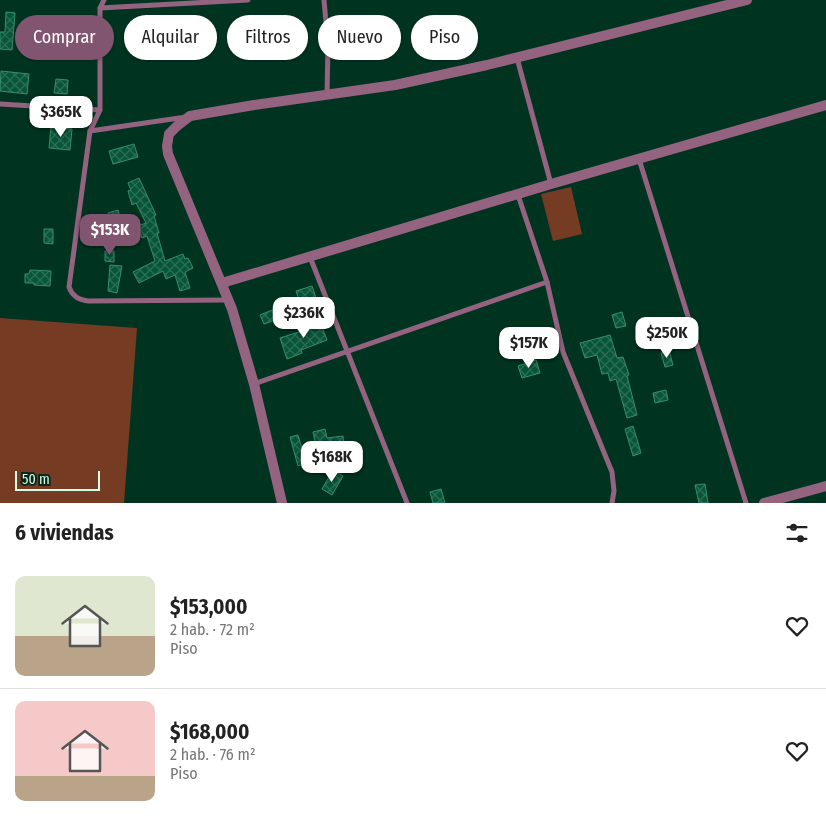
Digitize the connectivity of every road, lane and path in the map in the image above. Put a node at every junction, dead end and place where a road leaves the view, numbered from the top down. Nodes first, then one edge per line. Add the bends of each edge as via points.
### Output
1 (104, 0) edge
2 (248, 0) edge
3 (324, 0) edge
4 (747, 0) edge
5 (100, 8) junction
6 (517, 58) junction
7 (327, 95) junction
8 (0, 104) edge
9 (826, 105) edge
10 (100, 110) junction
11 (190, 116) junction
12 (90, 131) junction
13 (639, 159) junction
14 (550, 184) junction
15 (518, 195) junction
16 (310, 257) junction
17 (547, 282) junction
18 (222, 283) junction
19 (228, 300) junction
20 (347, 352) junction
21 (254, 384) junction
22 (826, 486) edge
23 (784, 500) edge
24 (282, 503) edge
25 (407, 503) edge
26 (612, 503) edge
27 (746, 503) edge
28 (764, 503) edge

1 - 5 lane
2 - 5 lane
3 - 7 lane via 328,46
4 - 6 street
5 - 10 lane
6 - 7 street via 395,85
6 - 14 lane
7 - 11 street
8 - 10 lane
9 - 13 street
10 - 12 lane
11 - 12 lane
11 - 18 street via 169,134 168,154
12 - 19 lane via 70,287 73,294 88,301
13 - 14 street
13 - 27 lane
14 - 15 street
15 - 16 street
15 - 17 lane
16 - 18 street
16 - 20 lane
17 - 20 lane
17 - 26 lane via 563,352 612,472
18 - 19 street
19 - 21 street
20 - 21 lane
20 - 25 lane
21 - 24 street
22 - 23 street
23 - 28 street

